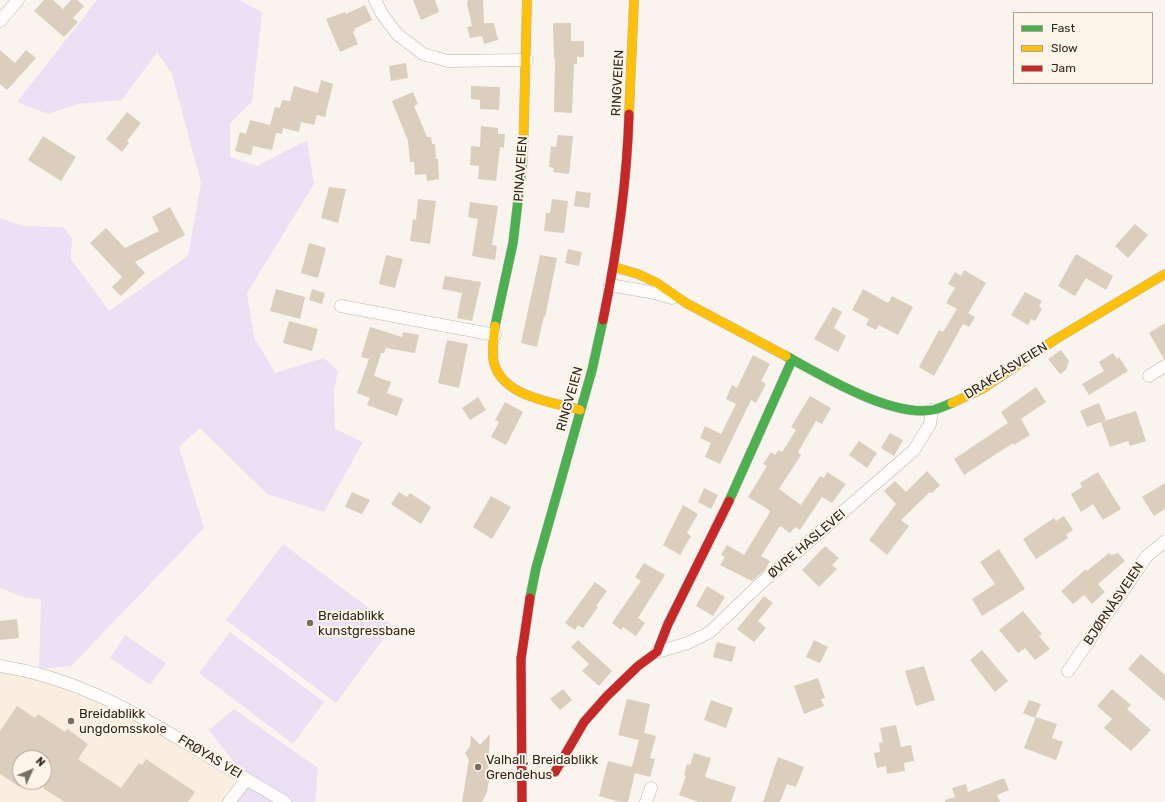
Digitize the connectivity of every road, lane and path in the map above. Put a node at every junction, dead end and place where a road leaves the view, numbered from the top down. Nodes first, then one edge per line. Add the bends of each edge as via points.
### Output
1 (18, 0) edge
2 (375, 0) edge
3 (527, 0) edge
4 (634, 0) edge
5 (0, 21) edge
6 (527, 60) junction
7 (614, 267) junction
8 (1165, 274) edge
9 (610, 285) junction
10 (686, 303) junction
11 (341, 306) dead end
12 (495, 335) junction
13 (792, 360) junction
14 (1165, 366) edge
15 (1149, 376) dead end
16 (580, 410) junction
17 (932, 410) junction
18 (1165, 541) edge
19 (657, 652) junction
20 (0, 666) edge
21 (1068, 672) dead end
22 (555, 772) dead end
23 (247, 779) junction
24 (651, 788) dead end
25 (229, 802) edge
26 (285, 802) edge
27 (522, 802) edge
28 (646, 802) edge

1 - 5 street
2 - 6 street via 397,34 424,54 448,61
3 - 6 street, PINAVEIEN
4 - 7 street, RINGVEIEN via 628,150
6 - 12 street, PINAVEIEN via 520,197 511,259
7 - 9 street, RINGVEIEN
7 - 10 street, DRAKEÅSVEIEN via 657,283
8 - 17 street, DRAKEÅSVEIEN via 1056,339 982,389
9 - 10 street, DRAKEÅSVEIEN via 655,292
9 - 16 street, RINGVEIEN via 602,331
10 - 13 street, DRAKEÅSVEIEN
11 - 12 street
12 - 16 street, PINAVEIEN via 493,356 497,371 505,380 520,392
13 - 17 street, DRAKEÅSVEIEN via 876,401 912,410
13 - 19 street via 734,491 668,624
14 - 15 street
16 - 27 street, RINGVEIEN via 536,568 524,630 521,659
17 - 19 street, ØVRE HASLEVEI via 930,424 914,450 759,585 710,632 688,643
18 - 21 street, BJØRNÅSVEIEN via 1147,556
19 - 22 street, ØVRE HASLEVEI via 638,666 584,722
20 - 23 street, FRØYAS VEI via 49,676 104,697
23 - 25 street
23 - 26 street, FRØYAS VEI
24 - 28 street

